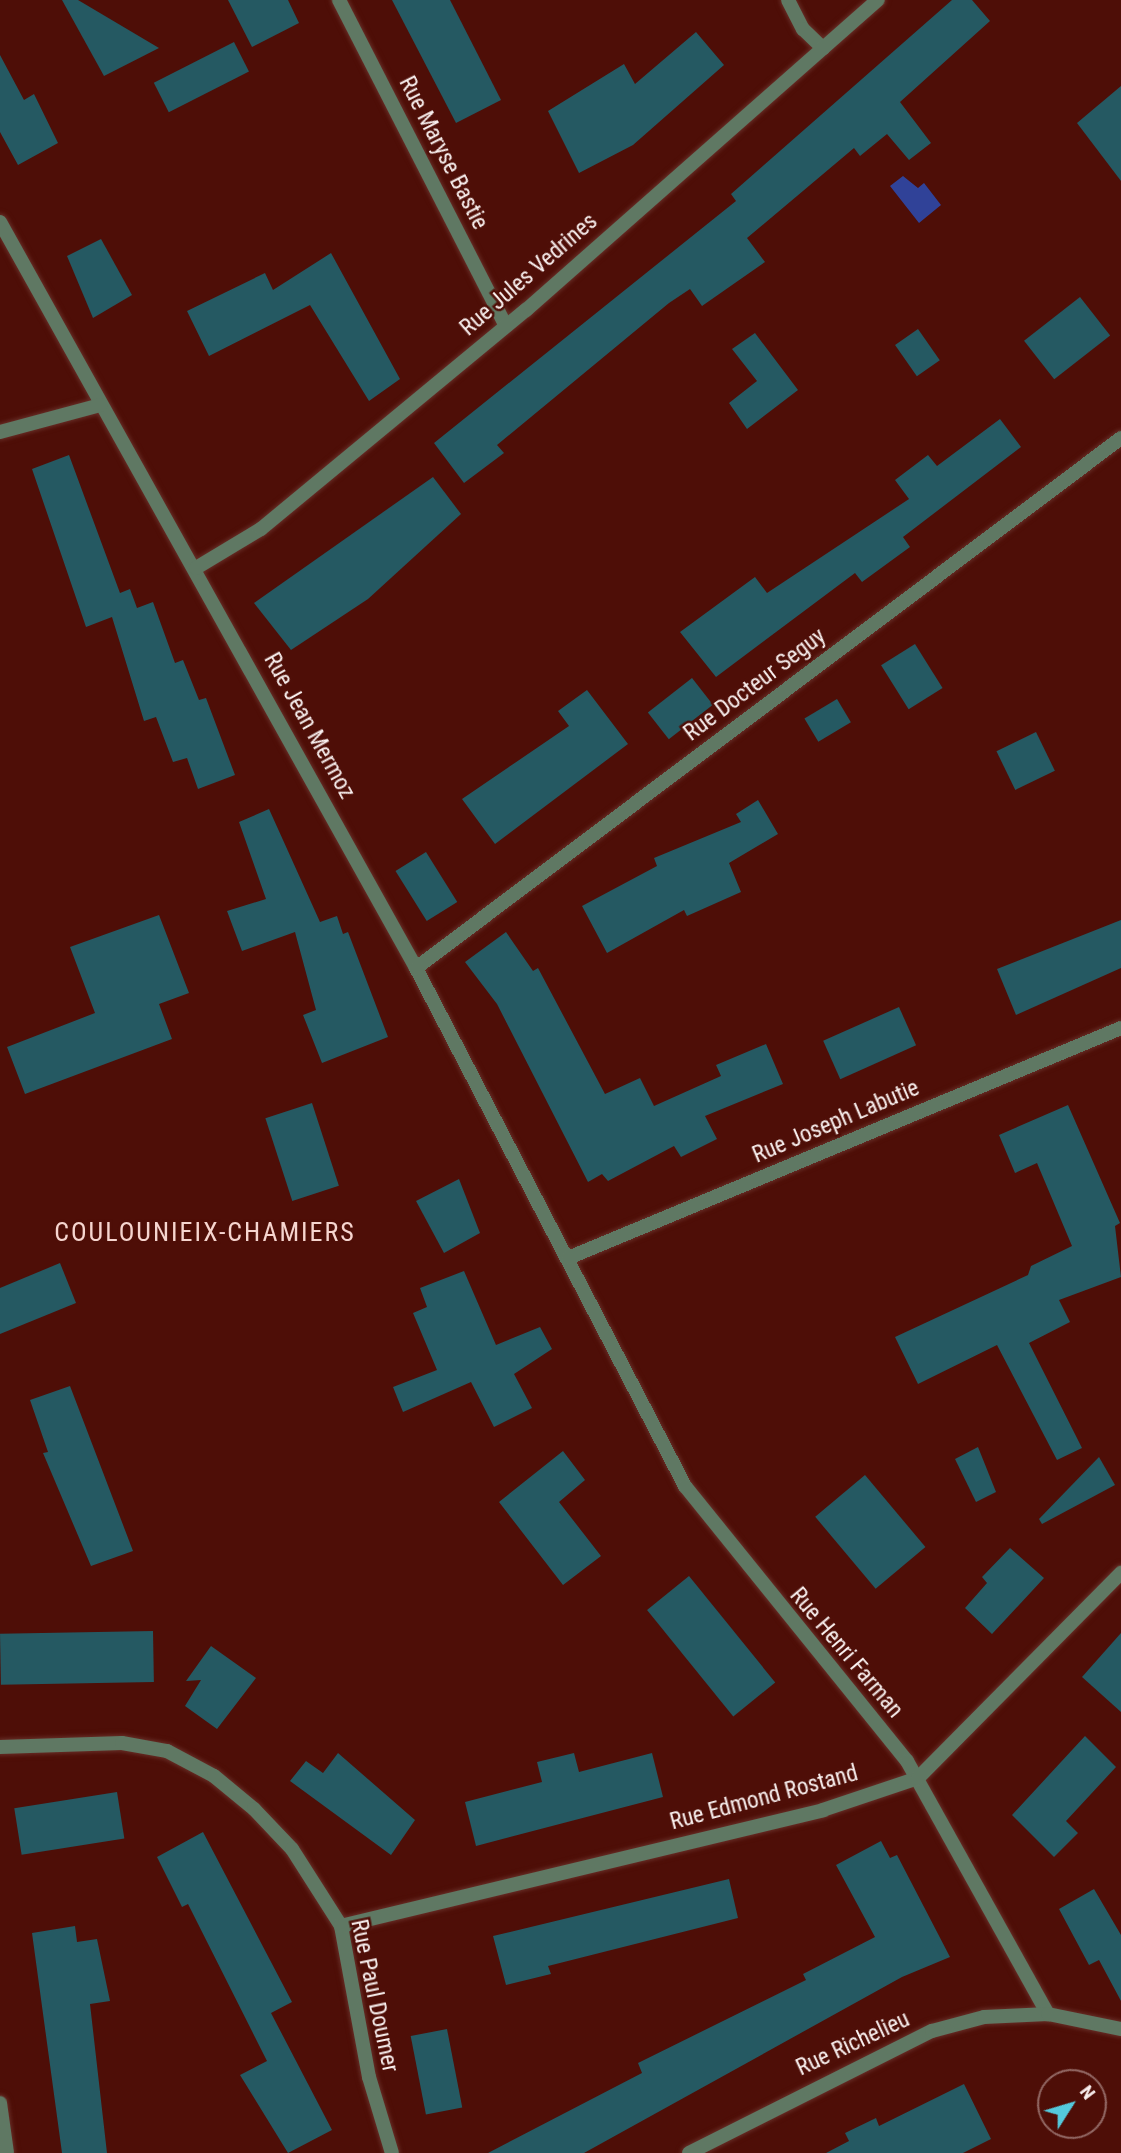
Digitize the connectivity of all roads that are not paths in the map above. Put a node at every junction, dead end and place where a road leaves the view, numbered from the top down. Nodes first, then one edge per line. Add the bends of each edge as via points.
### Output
1 (339, 0) edge
2 (788, 0) edge
3 (878, 0) edge
4 (823, 48) junction
5 (0, 222) edge
6 (506, 326) junction
7 (100, 405) junction
8 (0, 432) edge
9 (1121, 438) edge
10 (196, 568) junction
11 (416, 968) junction
12 (1121, 1028) edge
13 (568, 1258) junction
14 (1121, 1573) edge
15 (0, 1747) edge
16 (918, 1777) junction
17 (341, 1926) junction
18 (1048, 2014) junction
19 (1121, 2029) edge
20 (0, 2102) edge
21 (7, 2153) edge
22 (392, 2153) edge
23 (689, 2153) edge

1 - 6 street, Rue Maryse Bastie
2 - 4 street via 803,29
3 - 4 street, Rue Jules Vedrines
4 - 6 street, Rue Jules Vedrines
5 - 7 street, Rue Jean Mermoz
6 - 10 street, Rue Jules Vedrines via 261,529
7 - 8 street
7 - 10 street, Rue Jean Mermoz
9 - 11 street, Rue Docteur Seguy
10 - 11 street, Rue Jean Mermoz
11 - 13 street, Rue Jean Mermoz
12 - 13 street, Rue Joseph Labutie
13 - 16 street, Rue Henri Farman via 685,1486
14 - 16 street, Rue Edmond Rostand
15 - 17 street, Rue Paul Doumer via 122,1743 167,1751 214,1776 254,1808 292,1849
16 - 17 street, Rue Edmond Rostand via 823,1810
16 - 18 street, Rue Henri Farman
17 - 22 street, Rue Paul Doumer via 369,2077
18 - 19 street
18 - 23 street, Rue Richelieu via 984,2017 932,2031
20 - 21 street

